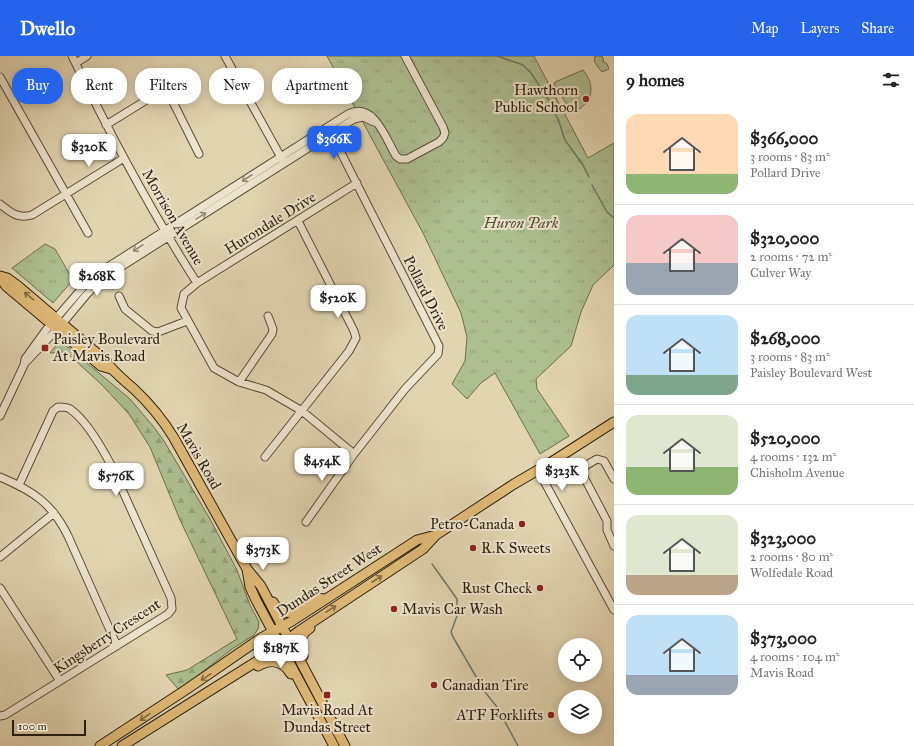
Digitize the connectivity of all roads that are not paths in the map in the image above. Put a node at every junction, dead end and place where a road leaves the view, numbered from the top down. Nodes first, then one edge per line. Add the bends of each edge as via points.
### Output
1 (87, 56) edge
2 (225, 56) edge
3 (405, 56) edge
4 (74, 59) edge
5 (1, 80) edge
6 (106, 125) junction
7 (330, 130) junction
8 (199, 154) dead end
9 (280, 157) junction
10 (124, 158) junction
11 (284, 164) junction
12 (357, 184) junction
13 (65, 194) junction
14 (0, 204) edge
15 (298, 221) junction
16 (88, 233) dead end
17 (166, 234) junction
18 (0, 276) edge
19 (197, 283) junction
20 (119, 296) dead end
21 (268, 316) dead end
22 (187, 321) junction
23 (57, 325) junction
24 (239, 382) junction
25 (302, 411) junction
26 (0, 416) edge
27 (614, 422) edge
28 (354, 454) junction
29 (265, 457) dead end
30 (538, 470) junction
31 (0, 477) edge
32 (614, 479) edge
33 (19, 485) junction
34 (54, 513) junction
35 (306, 522) dead end
36 (436, 535) junction
37 (614, 546) edge
38 (0, 557) edge
39 (247, 569) junction
40 (261, 586) junction
41 (0, 588) edge
42 (253, 593) junction
43 (325, 599) junction
44 (614, 610) edge
45 (318, 618) junction
46 (283, 626) junction
47 (273, 632) junction
48 (289, 638) junction
49 (280, 645) junction
50 (117, 646) junction
51 (223, 664) junction
52 (234, 676) junction
53 (309, 676) junction
54 (60, 681) junction
55 (300, 682) junction
56 (0, 716) edge
57 (100, 746) edge
58 (122, 746) edge
59 (334, 746) edge
60 (345, 746) edge

1 - 4 street
2 - 9 street
3 - 7 street via 443,127 444,136 436,144 406,159 400,159 369,115 357,111 348,114
4 - 6 street, Morrison Avenue
5 - 13 street
6 - 8 street via 153,96 164,93 173,102
6 - 10 street, Morrison Avenue
7 - 9 street
7 - 11 street
7 - 12 street, Pollard Drive
9 - 11 street
9 -> 17 street
10 - 13 street
10 - 17 street, Morrison Avenue
17 -> 11 street
12 - 15 street, Hurondale Drive
12 - 28 street, Pollard Drive via 439,346 438,354 405,389
13 - 14 street via 25,217 17,216
13 - 16 street
15 - 19 street, Hurondale Drive
15 - 25 street via 356,338 349,351
17 - 19 street, Morrison Avenue
17 - 23 street via 99,282
18 - 23 main road, Mavis Road via 6,286
19 - 22 street, Morrison Avenue via 182,299 180,308
20 - 22 street via 125,309 152,331 158,332
21 - 24 street via 273,328 272,334
22 - 24 street, Morrison Avenue via 214,368
23 - 26 street via 33,347 25,359
23 - 39 main road, Mavis Road via 106,361 110,369 134,389 166,425
24 - 25 street, Morrison Avenue via 266,390
25 - 28 street, Morrison Avenue
25 - 29 street
27 - 30 main road, Dundas Street West
28 - 35 street, Pollard Drive
30 - 36 main road, Dundas Street West
30 - 44 street
31 - 33 street
32 - 37 street via 604,461 597,459 585,466 583,471 607,521 607,530
33 - 34 street via 48,504
33 - 50 street, Kingsberry Crescent via 53,411 58,407 69,409 91,432 112,465 171,598 172,609 168,614
34 - 38 street
34 - 50 street via 68,536
36 - 43 main road, Dundas Street West via 418,540
45 -> 36 main road, Dundas Street West via 423,548
39 - 40 main road, Mavis Road
39 - 42 main road, Mavis Road
40 - 43 main road via 278,608 287,613 294,612 315,598
40 - 46 main road, Mavis Road
41 - 54 street
42 - 47 main road, Mavis Road
42 - 51 main road via 251,597 263,621 262,631 226,658
43 - 46 main road, Dundas Street West
45 - 48 main road, Dundas Street West
45 - 53 main road via 316,624 301,637 299,644 311,672
46 - 47 main road, Dundas Street West
46 - 48 main road, Mavis Road
47 - 49 main road, Mavis Road
47 - 51 main road, Dundas Street West
48 - 49 main road, Dundas Street West
48 - 53 main road, Mavis Road
49 - 52 main road, Dundas Street West
49 - 55 main road, Mavis Road
50 - 54 street, Kingsberry Crescent
51 -> 57 main road, Dundas Street West
52 - 55 main road via 240,677 261,664 274,661 285,666 295,681
52 - 58 main road, Dundas Street West
53 - 60 main road, Mavis Road
54 - 56 street, Kingsberry Crescent
55 - 59 main road, Mavis Road

